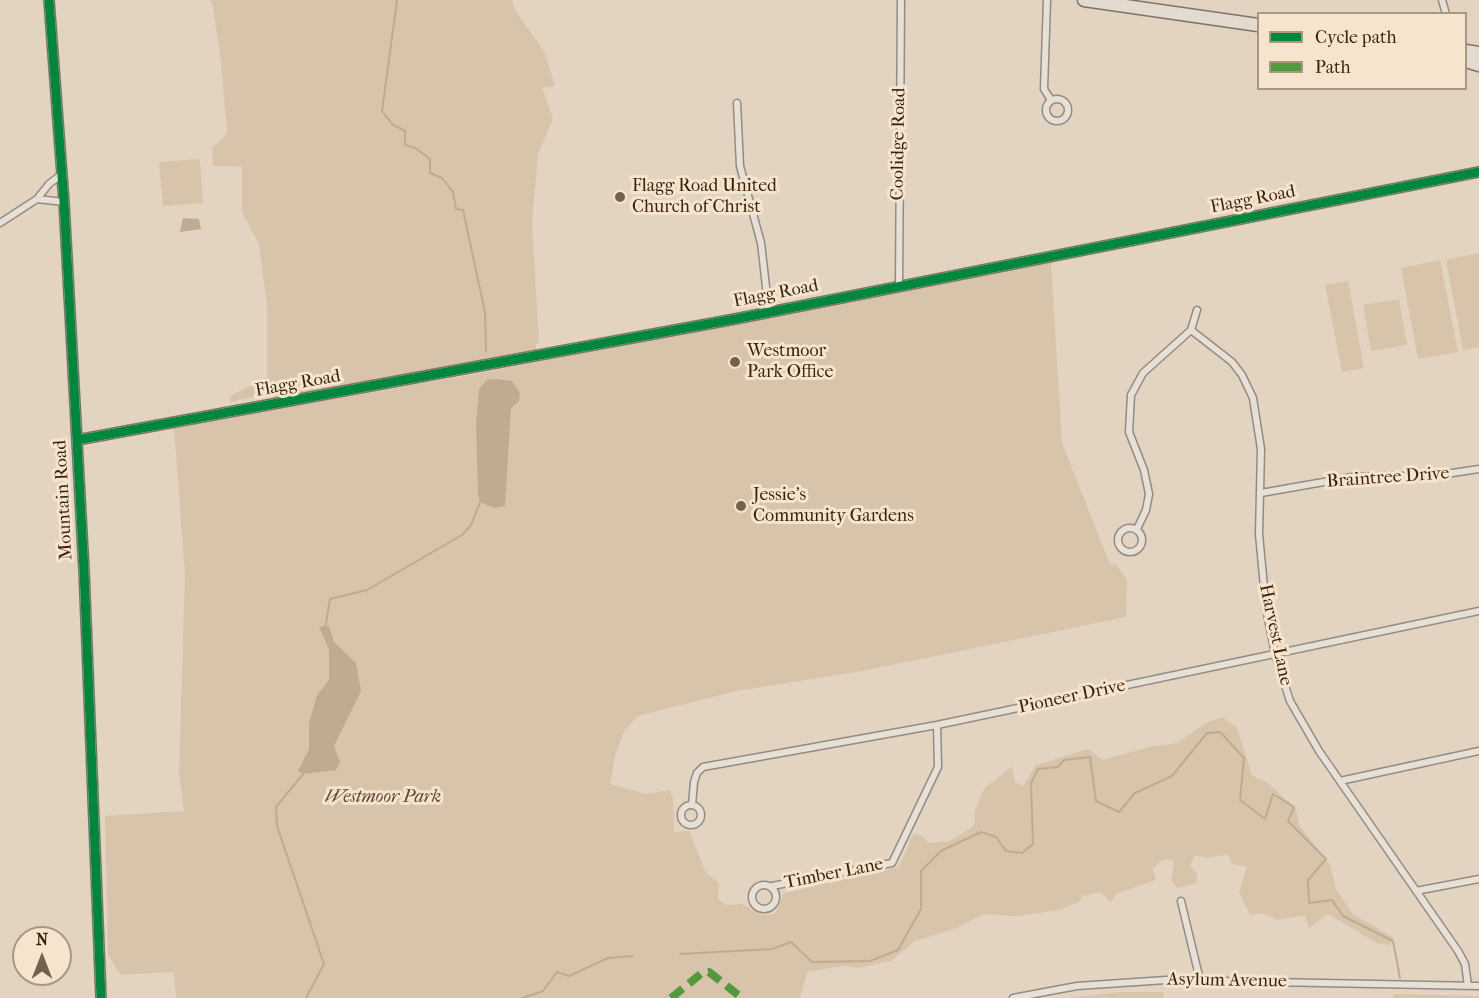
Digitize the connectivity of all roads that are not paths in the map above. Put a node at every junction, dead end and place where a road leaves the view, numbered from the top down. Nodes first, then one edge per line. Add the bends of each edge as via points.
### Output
1 (49, 0) edge
2 (901, 0) edge
3 (1047, 0) edge
4 (1083, 0) edge
5 (1257, 26) edge
6 (1051, 100) dead end
7 (737, 103) dead end
8 (1479, 172) edge
9 (62, 174) junction
10 (37, 199) junction
11 (64, 202) junction
12 (0, 223) edge
13 (899, 288) junction
14 (1197, 310) dead end
15 (770, 312) junction
16 (1191, 330) junction
17 (77, 440) junction
18 (1479, 469) edge
19 (1261, 493) junction
20 (1137, 529) junction
21 (1479, 611) edge
22 (1275, 654) junction
23 (937, 725) junction
24 (1479, 751) edge
25 (1340, 781) junction
26 (692, 805) dead end
27 (1479, 879) edge
28 (772, 886) junction
29 (1416, 891) junction
30 (1181, 901) dead end
31 (1200, 980) junction
32 (1468, 986) junction
33 (1479, 986) edge
34 (101, 998) edge
35 (1013, 998) edge

1 - 9 street, Mountain Road
2 - 13 street, Coolidge Road
3 - 6 street via 1044,89
4 - 5 highway
7 - 15 street via 740,166 762,243
8 - 13 street, Flagg Road
9 - 10 street
9 - 11 street, Mountain Road
10 - 11 street
10 - 12 street
11 - 17 street, Mountain Road
13 - 15 street, Flagg Road
14 - 16 street
15 - 17 street, Flagg Road
16 - 19 street, Harvest Lane via 1232,362 1253,398 1259,428
16 - 20 street via 1143,373 1131,396 1129,432 1149,494
17 - 34 street, Mountain Road
18 - 19 street, Braintree Drive via 1447,475 1352,477
19 - 22 street, Harvest Lane via 1261,566
20 - 20 street via 1121,531 1118,543 1122,550 1134,552 1140,547 1142,536
21 - 22 street, Pioneer Drive
22 - 23 street, Pioneer Drive
22 - 25 street, Harvest Lane via 1300,721
23 - 26 street, Pioneer Drive via 703,767 694,782
23 - 28 street, Timber Lane via 938,767 892,863
24 - 25 street
25 - 29 street, Harvest Lane
27 - 29 street
28 - 28 street, Timber Lane via 756,887 752,895 756,906 768,909 774,904 777,897
29 - 32 street, Harvest Lane via 1463,960
30 - 31 street
31 - 32 street, Asylum Avenue
31 - 35 street, Asylum Avenue via 1103,983
32 - 33 street, Asylum Avenue

